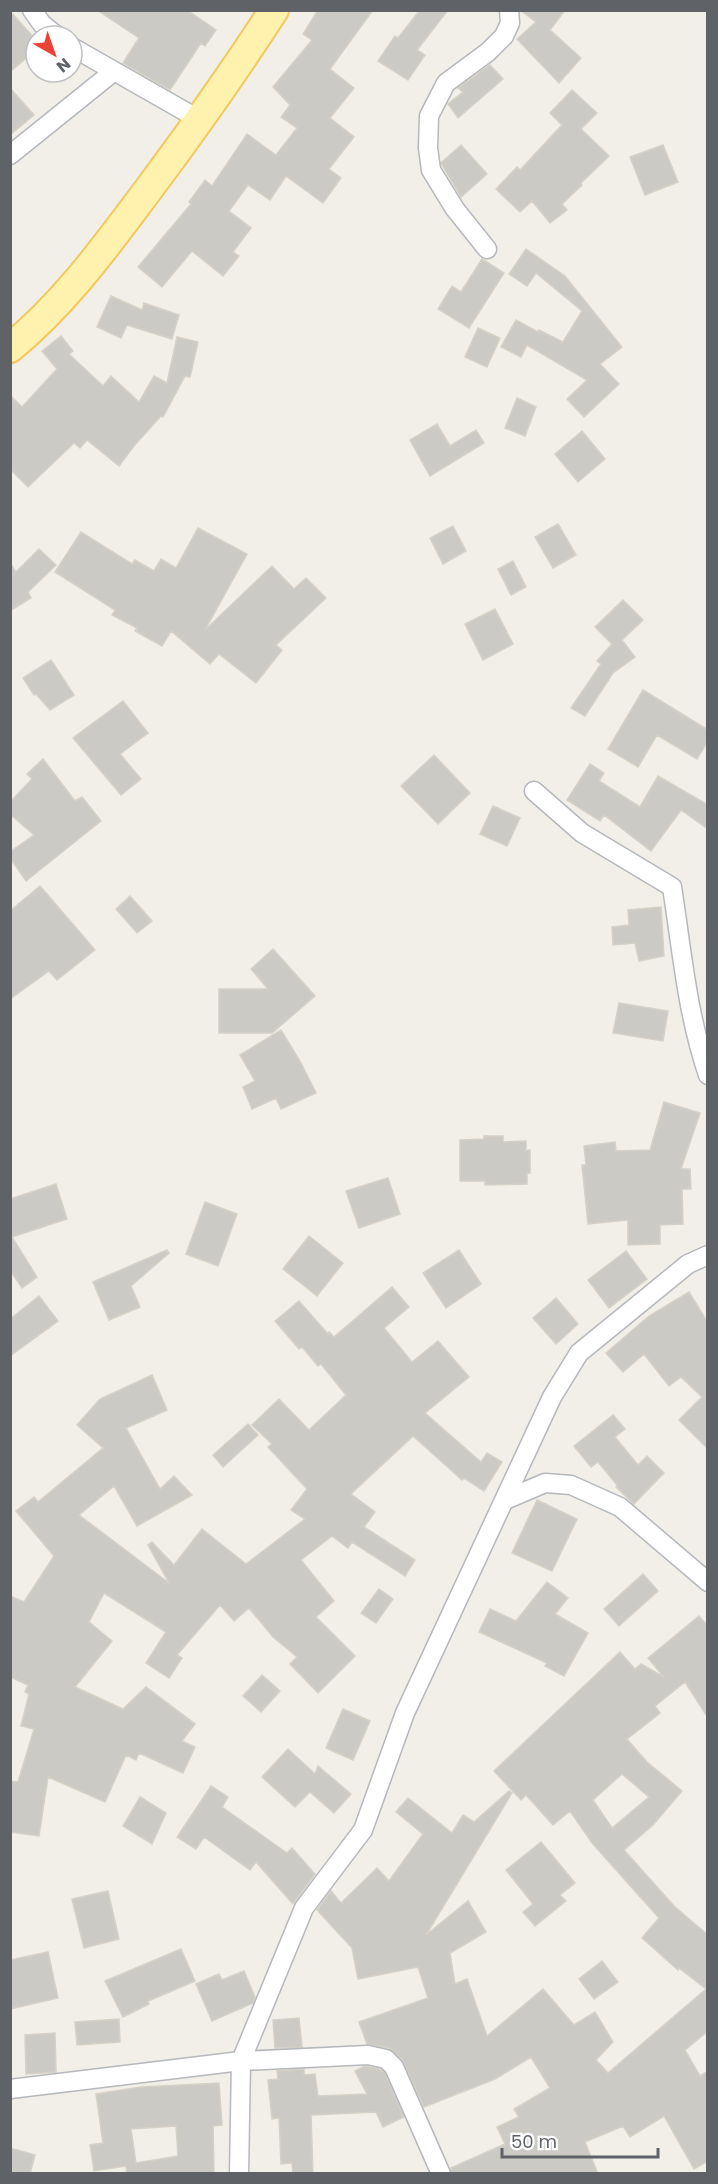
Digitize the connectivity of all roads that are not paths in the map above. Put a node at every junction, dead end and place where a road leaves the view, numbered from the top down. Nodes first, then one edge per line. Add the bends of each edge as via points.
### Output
1 (32, 10) edge
2 (274, 10) edge
3 (509, 10) edge
4 (42, 24) edge
5 (84, 54) edge
6 (113, 72) junction
7 (200, 120) junction
8 (10, 155) edge
9 (488, 249) dead end
10 (10, 348) edge
11 (534, 791) dead end
12 (708, 1075) edge
13 (708, 1255) edge
14 (505, 1500) junction
15 (708, 1582) edge
16 (241, 2061) junction
17 (10, 2089) edge
18 (239, 2174) edge
19 (441, 2174) edge

1 - 4 street
2 - 7 main road
3 - 9 street via 510,23 504,36 446,83 429,116 431,170 455,209
5 - 6 street
6 - 7 street
6 - 8 street
7 - 10 main road via 102,252 53,309
11 - 12 street via 582,833 672,887 687,999
13 - 14 street via 688,1264 579,1353 552,1397
14 - 15 street via 545,1483 571,1485 620,1508
14 - 16 street via 405,1713 363,1830 304,1908
16 - 17 street
16 - 18 street
16 - 19 street via 368,2055 386,2059 394,2067

